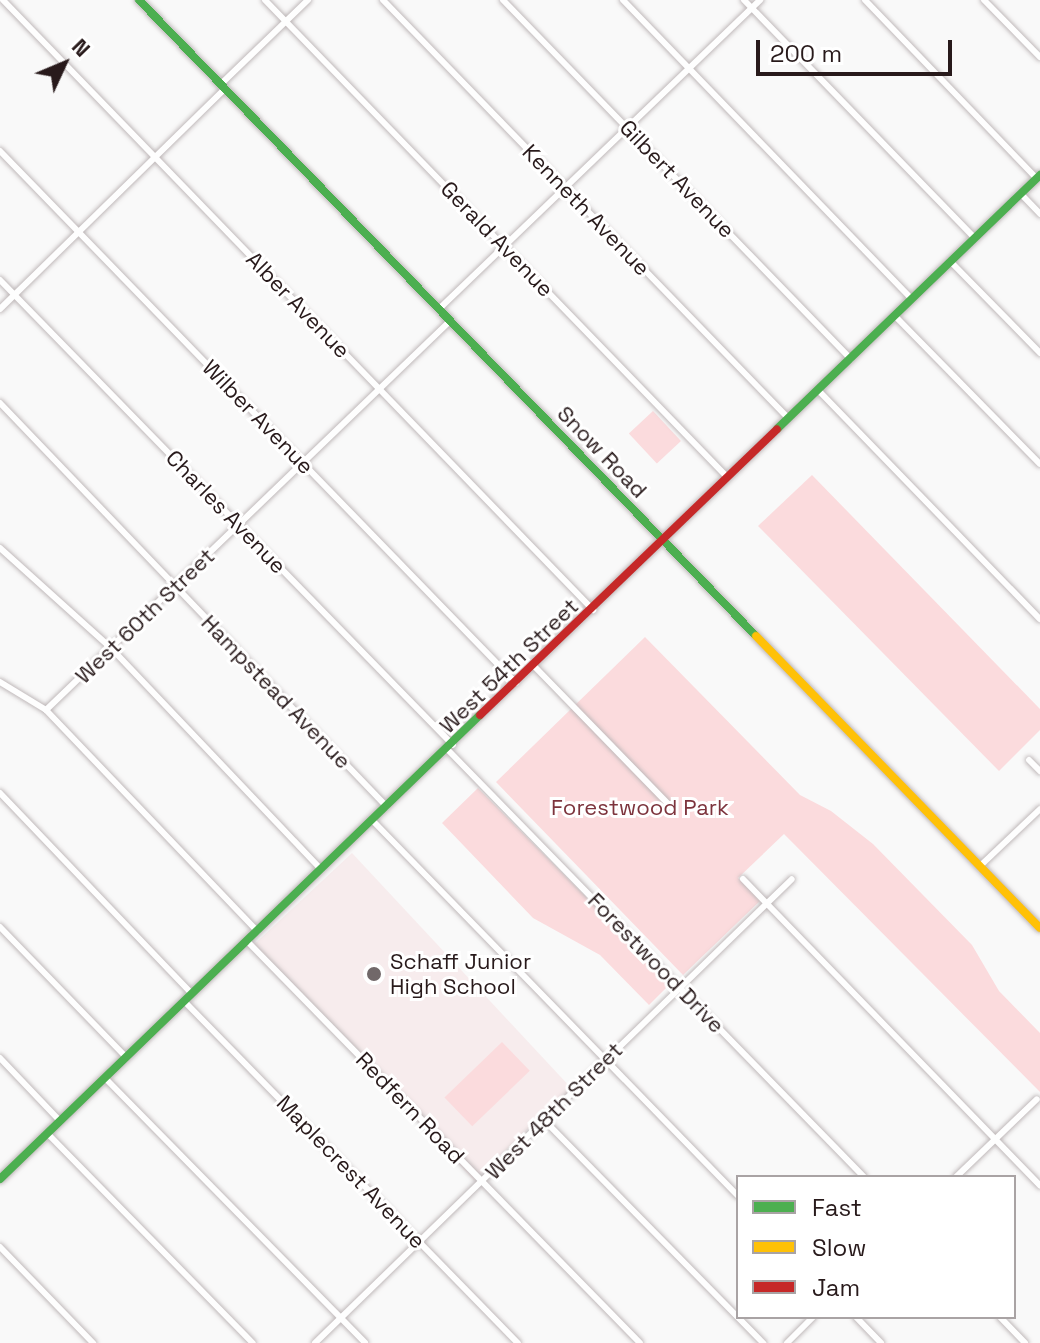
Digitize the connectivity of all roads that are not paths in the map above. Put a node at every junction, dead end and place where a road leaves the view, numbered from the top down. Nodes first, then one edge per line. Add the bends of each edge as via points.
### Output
1 (3, 0) edge
2 (139, 0) edge
3 (265, 0) edge
4 (308, 0) edge
5 (383, 0) edge
6 (503, 0) edge
7 (623, 0) edge
8 (744, 0) edge
9 (760, 0) edge
10 (865, 0) edge
11 (984, 0) edge
12 (752, 8) junction
13 (286, 21) junction
14 (1040, 57) edge
15 (689, 69) junction
16 (223, 87) junction
17 (628, 128) junction
18 (0, 151) edge
19 (154, 157) junction
20 (1038, 176) edge
21 (565, 188) junction
22 (1021, 194) junction
23 (1040, 214) edge
24 (79, 233) junction
25 (975, 238) junction
26 (504, 247) junction
27 (950, 261) junction
28 (0, 280) edge
29 (15, 295) junction
30 (912, 299) junction
31 (0, 309) edge
32 (439, 309) junction
33 (895, 316) junction
34 (450, 321) junction
35 (1040, 353) edge
36 (851, 359) junction
37 (380, 390) junction
38 (818, 390) junction
39 (0, 403) edge
40 (789, 419) junction
41 (304, 463) junction
42 (1040, 464) edge
43 (728, 478) junction
44 (239, 525) junction
45 (663, 540) junction
46 (0, 548) edge
47 (175, 586) junction
48 (593, 610) junction
49 (1040, 619) edge
50 (111, 648) junction
51 (534, 666) junction
52 (0, 682) edge
53 (516, 683) junction
54 (46, 710) junction
55 (450, 748) junction
56 (1029, 760) dead end
57 (1040, 771) edge
58 (0, 793) edge
59 (387, 807) junction
60 (673, 809) dead end
61 (1040, 809) edge
62 (373, 821) junction
63 (980, 866) junction
64 (321, 869) junction
65 (743, 879) dead end
66 (792, 879) dead end
67 (766, 905) junction
68 (0, 927) edge
69 (1040, 928) edge
70 (257, 931) junction
71 (247, 941) junction
72 (680, 987) junction
73 (192, 994) junction
74 (184, 1001) junction
75 (126, 1057) junction
76 (0, 1058) edge
77 (605, 1060) junction
78 (105, 1078) junction
79 (1037, 1099) dead end
80 (544, 1120) junction
81 (60, 1121) junction
82 (47, 1133) junction
83 (995, 1139) junction
84 (862, 1175) edge
85 (958, 1175) edge
86 (0, 1179) edge
87 (483, 1182) junction
88 (1040, 1186) edge
89 (736, 1194) edge
90 (420, 1242) junction
91 (0, 1247) edge
92 (736, 1316) edge
93 (341, 1318) junction
94 (739, 1319) edge
95 (811, 1319) edge
96 (858, 1319) edge
97 (1002, 1319) edge
98 (93, 1343) edge
99 (253, 1343) edge
100 (315, 1343) edge
101 (365, 1343) edge
102 (518, 1343) edge
103 (640, 1343) edge
104 (763, 1343) edge
105 (787, 1343) edge
106 (881, 1343) edge
107 (1025, 1343) edge

1 - 19 street, Alber Avenue
2 - 16 street, Snow Road
3 - 13 street, Gerald Avenue
4 - 13 street
5 - 21 street, Kenneth Avenue
6 - 17 street, Gilbert Avenue
7 - 15 street
8 - 12 street
9 - 12 street
10 - 20 street
11 - 14 street
12 - 15 street
12 - 25 street
13 - 16 street
13 - 26 street, Gerald Avenue
15 - 17 street
15 - 30 street
16 - 19 street
16 - 32 street, Snow Road
17 - 21 street
17 - 36 street, Gilbert Avenue
18 - 24 street, Wilber Avenue
19 - 24 street
19 - 37 street, Alber Avenue
20 - 22 street, West 54th Street
21 - 26 street
21 - 40 street, Kenneth Avenue
22 - 23 street
22 - 25 street, West 54th Street
24 - 29 street
24 - 41 street, Wilber Avenue
25 - 27 street, West 54th Street
26 - 32 street
26 - 43 street, Gerald Avenue
27 - 30 street, West 54th Street
27 - 35 street
28 - 29 street, Charles Avenue
29 - 31 street
29 - 44 street, Charles Avenue
30 - 33 street, West 54th Street
32 - 34 street, Snow Road
33 - 36 street, West 54th Street
33 - 42 street
34 - 37 street, West 60th Street
34 - 45 street, Snow Road
36 - 38 street, West 54th Street
37 - 41 street, West 60th Street
37 - 48 street, Alber Avenue
38 - 40 street, West 54th Street
38 - 49 street
39 - 47 street, Hampstead Avenue
40 - 43 street, West 54th Street
41 - 44 street, West 60th Street
41 - 53 street, Wilber Avenue
43 - 45 street, West 54th Street
44 - 47 street, West 60th Street
44 - 55 street, Charles Avenue
45 - 48 street, West 54th Street
45 - 63 street, Snow Road
46 - 50 street
47 - 50 street, West 60th Street
47 - 59 street, Hampstead Avenue
48 - 51 street, West 54th Street
50 - 54 street, West 60th Street
50 - 64 street
51 - 53 street, West 54th Street
51 - 60 street
52 - 54 street
53 - 55 street, West 54th Street
54 - 70 street
55 - 59 street, West 54th Street
55 - 72 street, Forestwood Drive
56 - 57 street
58 - 73 street
59 - 62 street, West 54th Street
61 - 63 street
62 - 64 street, West 54th Street
62 - 77 street
63 - 69 street, Snow Road
64 - 70 street, West 54th Street
65 - 67 street
66 - 67 street, West 48th Street
67 - 72 street, West 48th Street
67 - 83 street
68 - 75 street
70 - 71 street, West 54th Street
71 - 73 street, West 54th Street
71 - 87 street, Redfern Road
72 - 77 street, West 48th Street
72 - 84 street, Forestwood Drive
73 - 74 street, West 54th Street
74 - 75 street, West 54th Street
74 - 90 street, Maplecrest Avenue
75 - 78 street, West 54th Street
76 - 81 street
77 - 80 street, West 48th Street
77 - 89 street
78 - 81 street, West 54th Street
78 - 93 street
79 - 83 street
80 - 87 street, West 48th Street
80 - 92 street
81 - 82 street, West 54th Street
82 - 86 street, West 54th Street
82 - 99 street
83 - 85 street
83 - 88 street
87 - 90 street, West 48th Street
87 - 103 street, Redfern Road
90 - 93 street, West 48th Street
90 - 102 street, Maplecrest Avenue
91 - 98 street
93 - 100 street, West 48th Street
93 - 101 street
94 - 104 street
95 - 105 street
96 - 106 street
97 - 107 street

